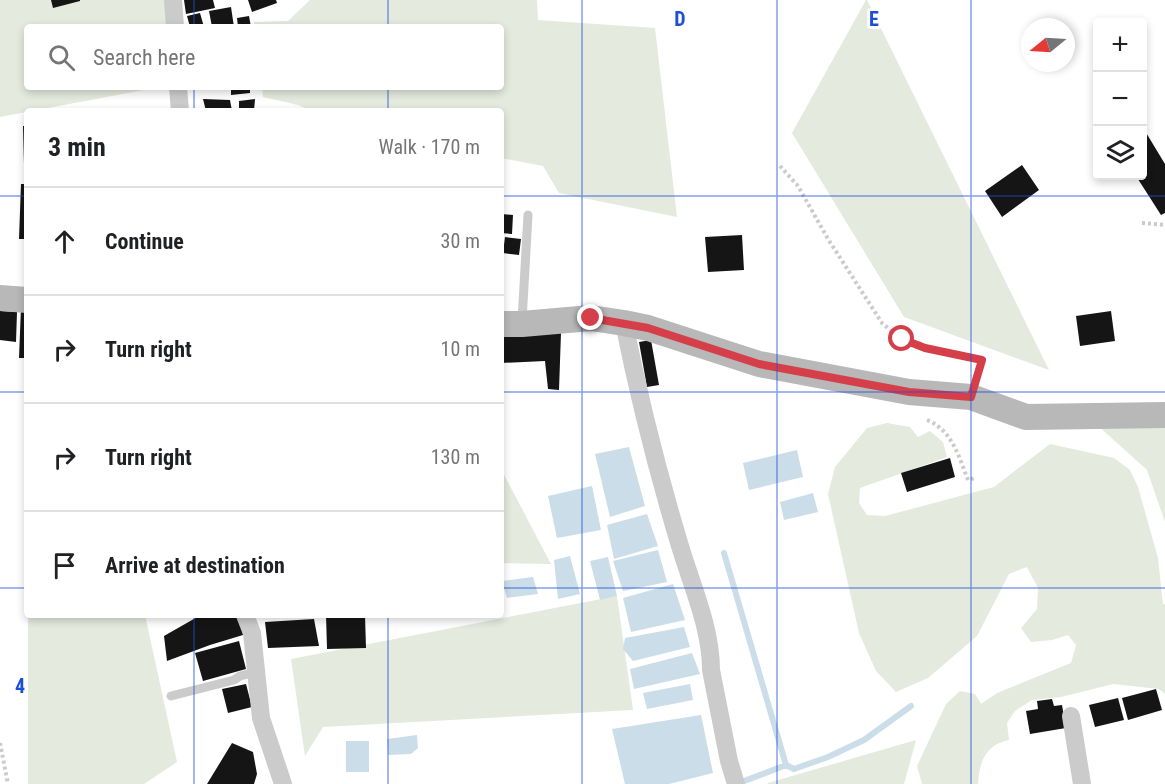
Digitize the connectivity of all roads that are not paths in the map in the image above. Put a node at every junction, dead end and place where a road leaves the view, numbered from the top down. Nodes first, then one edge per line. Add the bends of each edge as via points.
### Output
1 (173, 0) edge
2 (175, 24) edge
3 (178, 90) edge
4 (180, 108) edge
5 (528, 215) dead end
6 (0, 298) edge
7 (24, 300) edge
8 (624, 323) junction
9 (512, 324) edge
10 (1165, 415) edge
11 (246, 618) edge
12 (255, 672) junction
13 (171, 696) dead end
14 (1071, 716) dead end
15 (283, 784) edge
16 (736, 784) edge
17 (1082, 784) edge

1 - 2 street
3 - 4 street
5 - 9 lane
6 - 7 main road
8 - 9 main road via 591,318
8 - 10 main road via 759,364 909,392 971,397 1026,417
8 - 16 street via 650,434 707,638
11 - 12 street via 252,633
12 - 13 lane
12 - 15 street via 261,718
14 - 17 street

